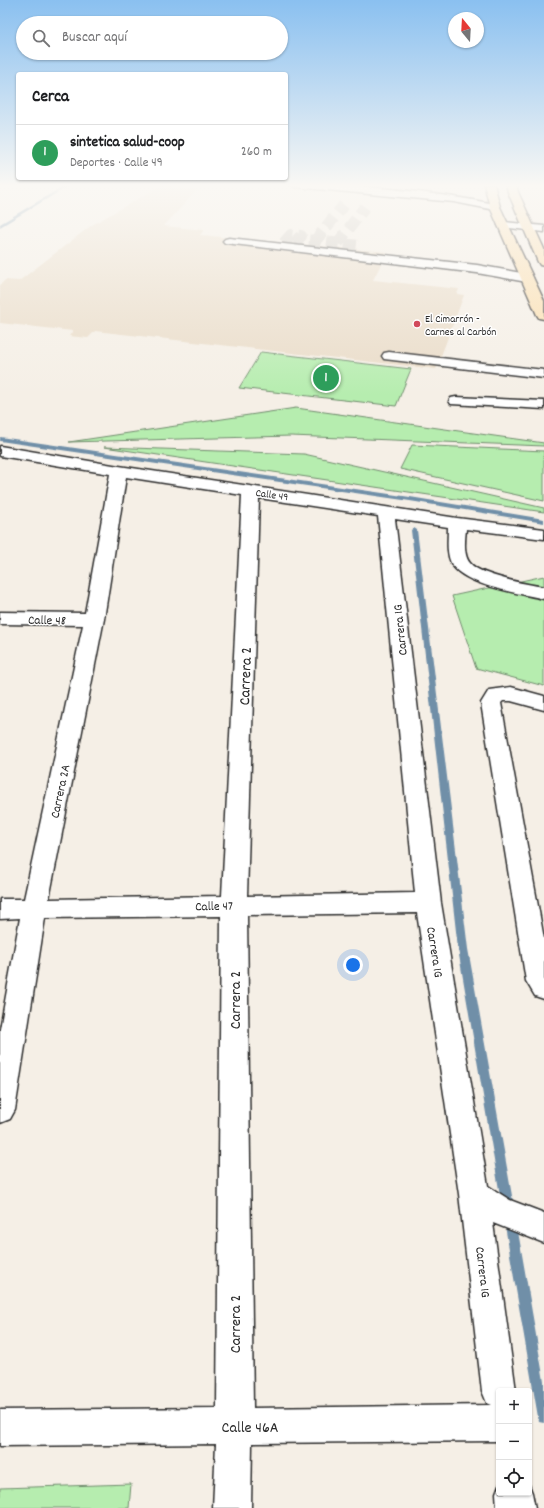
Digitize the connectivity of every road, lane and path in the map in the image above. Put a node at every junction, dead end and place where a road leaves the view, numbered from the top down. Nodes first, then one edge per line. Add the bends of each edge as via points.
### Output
1 (358, 254) tunnel mouth
2 (516, 254) edge
3 (521, 265) junction
4 (477, 269) junction
5 (527, 278) junction
6 (544, 315) edge
7 (389, 356) dead end
8 (541, 372) edge
9 (456, 401) dead end
10 (544, 406) edge
11 (1, 455) edge
12 (119, 471) junction
13 (251, 492) junction
14 (386, 511) junction
15 (457, 523) junction
16 (544, 534) edge
17 (544, 593) edge
18 (0, 618) edge
19 (94, 619) junction
20 (544, 703) edge
21 (428, 903) junction
22 (234, 905) junction
23 (0, 909) edge
24 (34, 910) junction
25 (544, 988) edge
26 (0, 1110) edge
27 (474, 1194) junction
28 (544, 1228) edge
29 (499, 1388) edge
30 (496, 1423) edge
31 (234, 1426) junction
32 (0, 1428) edge
33 (514, 1496) edge
34 (232, 1508) edge
35 (516, 1508) edge

1 - 4 street
2 - 3 main road
3 - 4 street
3 - 5 main road
4 - 5 street
5 - 6 main road
7 - 8 street
9 - 10 street
11 - 12 street, Calle 49
12 - 13 street, Calle 49
12 - 19 street, Carrera 2A
13 - 14 street, Calle 49
13 - 22 street, Carrera 2
14 - 15 street, Calle 49
14 - 21 street, Carrera 1G
15 - 16 street, Calle 49
15 - 17 street via 458,558 467,572
18 - 19 street, Calle 48
19 - 24 street, Carrera 2A
20 - 25 street via 511,694 496,695 491,702 539,980
21 - 22 street, Calle 47
21 - 27 street, Carrera 1G
22 - 24 street, Calle 47
22 - 31 street, Carrera 2
23 - 24 street, Calle 47
24 - 26 street, Carrera 2A
27 - 28 street via 500,1211
27 - 29 street, Carrera 1G
30 - 31 street, Calle 46A
31 - 32 street, Calle 46A
31 - 34 street, Carrera 2
33 - 35 street

